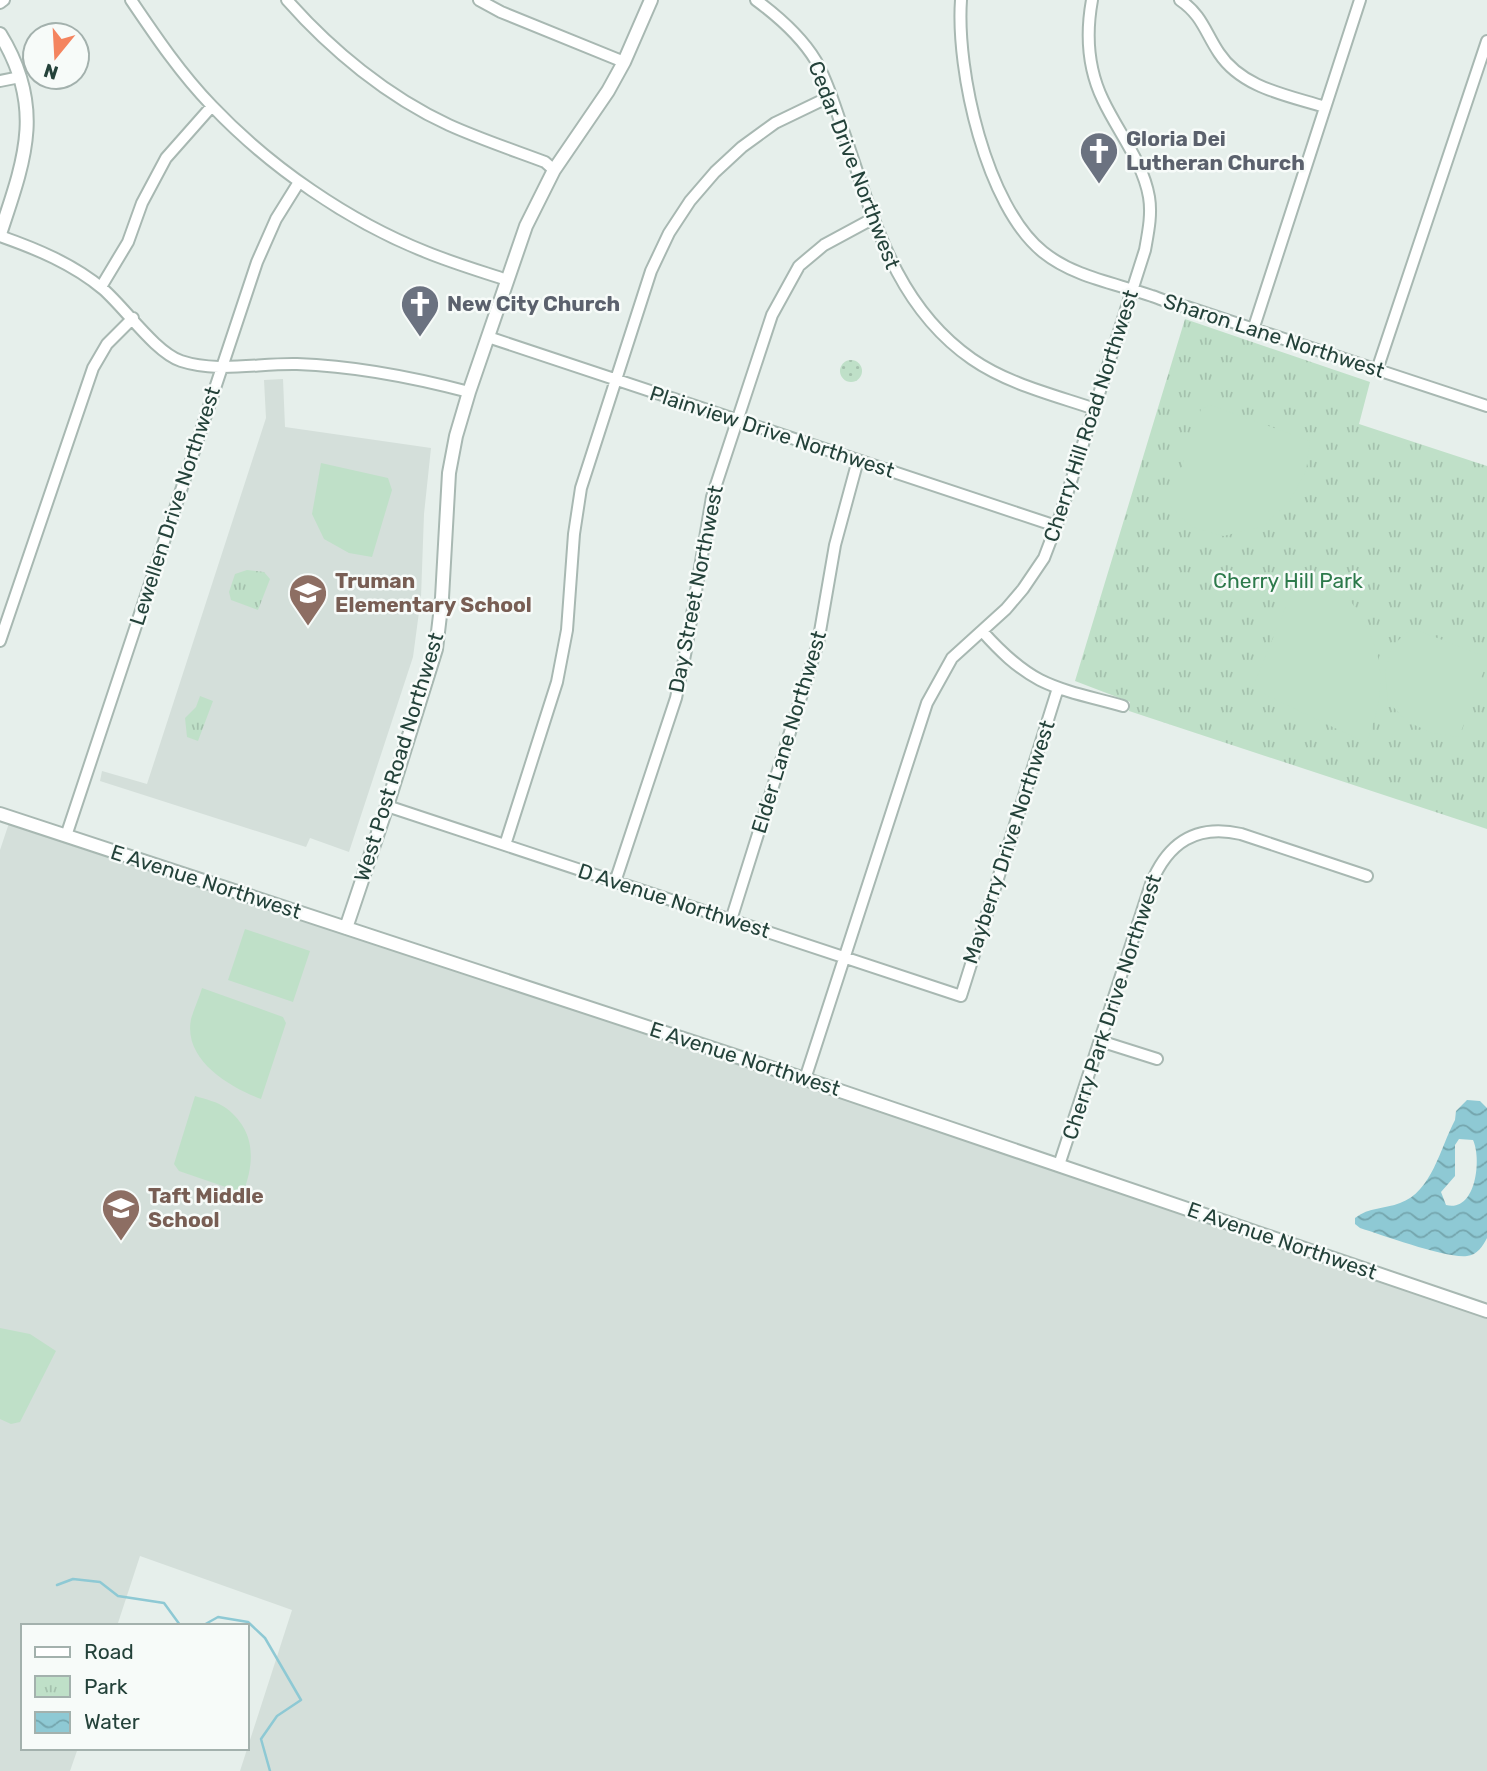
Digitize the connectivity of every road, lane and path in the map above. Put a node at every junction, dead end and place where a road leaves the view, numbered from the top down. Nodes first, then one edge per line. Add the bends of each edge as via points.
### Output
1 (131, 0) edge
2 (287, 0) edge
3 (479, 0) edge
4 (506, 0) edge
5 (652, 0) edge
6 (756, 0) edge
7 (961, 0) edge
8 (1092, 0) edge
9 (1180, 0) edge
10 (1360, 0) edge
11 (501, 12) junction
12 (0, 34) edge
13 (1487, 41) edge
14 (624, 62) junction
15 (20, 77) junction
16 (0, 80) edge
17 (831, 96) junction
18 (212, 106) junction
19 (1325, 107) junction
20 (554, 170) junction
21 (299, 182) junction
22 (874, 218) junction
23 (0, 235) edge
24 (507, 280) junction
25 (101, 287) junction
26 (1133, 290) junction
27 (133, 318) junction
28 (1253, 330) junction
29 (488, 337) junction
30 (221, 367) junction
31 (1377, 370) junction
32 (615, 379) junction
33 (470, 392) junction
34 (1487, 407) edge
35 (1095, 409) junction
36 (736, 420) junction
37 (858, 460) junction
38 (1056, 526) junction
39 (982, 631) junction
40 (0, 641) edge
41 (1058, 688) junction
42 (1123, 706) dead end
43 (387, 806) junction
44 (0, 814) edge
45 (66, 836) junction
46 (505, 845) junction
47 (1367, 876) dead end
48 (615, 882) junction
49 (731, 920) junction
50 (346, 928) junction
51 (844, 957) junction
52 (961, 996) joint
53 (1100, 1041) junction
54 (1157, 1059) dead end
55 (805, 1079) junction
56 (1059, 1165) junction
57 (1487, 1311) edge

1 - 18 street
2 - 20 street via 347,59 395,95 448,125 545,162
3 - 11 street
4 - 11 street
5 - 14 street, West Post Road Northwest
6 - 17 street, Cedar Drive Northwest via 797,34 816,61
7 - 26 street, Sharon Lane Northwest via 967,87 979,136 1005,204 1043,253 1077,272
8 - 26 street, Cherry Hill Road Northwest via 1088,44 1093,72 1150,198 1145,250
9 - 19 street via 1208,19 1219,53 1233,70 1254,85
10 - 19 street
11 - 14 street
12 - 15 street
13 - 31 street
14 - 20 street, West Post Road Northwest
15 - 16 street
15 - 23 street via 27,109 26,143
17 - 22 street, Cedar Drive Northwest
17 - 32 street via 775,123 742,147 690,201 651,271
18 - 21 street
18 - 25 street via 166,158 128,242
19 - 28 street
20 - 24 street, West Post Road Northwest via 526,226
21 - 24 street via 425,251
21 - 30 street, Lewellen Drive Northwest via 265,240
22 - 35 street, Cedar Drive Northwest via 898,277 937,330 972,359 1010,380
22 - 36 street, Day Street Northwest via 824,245 799,266 772,315
23 - 25 street via 39,250
24 - 29 street, West Post Road Northwest
25 - 27 street
26 - 28 street, Sharon Lane Northwest
26 - 35 street, Cherry Hill Road Northwest
27 - 30 street via 162,350 178,360
27 - 40 street via 107,344 93,369
28 - 31 street, Sharon Lane Northwest
29 - 32 street, Plainview Drive Northwest
29 - 33 street, West Post Road Northwest
30 - 33 street via 333,366
30 - 45 street, Lewellen Drive Northwest
31 - 34 street, Sharon Lane Northwest
32 - 36 street, Plainview Drive Northwest
32 - 46 street via 581,488 567,630 557,682
33 - 43 street, West Post Road Northwest via 449,472 436,649
35 - 38 street, Cherry Hill Road Northwest
36 - 37 street, Plainview Drive Northwest
36 - 48 street, Day Street Northwest via 712,497 676,698
37 - 38 street, Plainview Drive Northwest
37 - 49 street, Elder Lane Northwest via 835,545 818,643
38 - 39 street, Cherry Hill Road Northwest via 1044,558 1023,589
39 - 41 street via 1021,668
39 - 51 street, Cherry Hill Road Northwest via 952,658 927,703
41 - 42 street
41 - 52 street, Mayberry Drive Northwest
43 - 46 street, D Avenue Northwest
43 - 50 street, West Post Road Northwest
44 - 45 street, E Avenue Northwest
45 - 50 street, E Avenue Northwest
46 - 48 street, D Avenue Northwest
47 - 53 street, Cherry Park Drive Northwest via 1233,832 1187,838 1158,866
48 - 49 street, D Avenue Northwest
49 - 51 street, D Avenue Northwest
50 - 55 street, E Avenue Northwest
51 - 52 street, D Avenue Northwest
51 - 55 street, Cherry Hill Road Northwest
53 - 54 street
53 - 56 street, Cherry Park Drive Northwest
55 - 56 street, E Avenue Northwest
56 - 57 street, E Avenue Northwest

